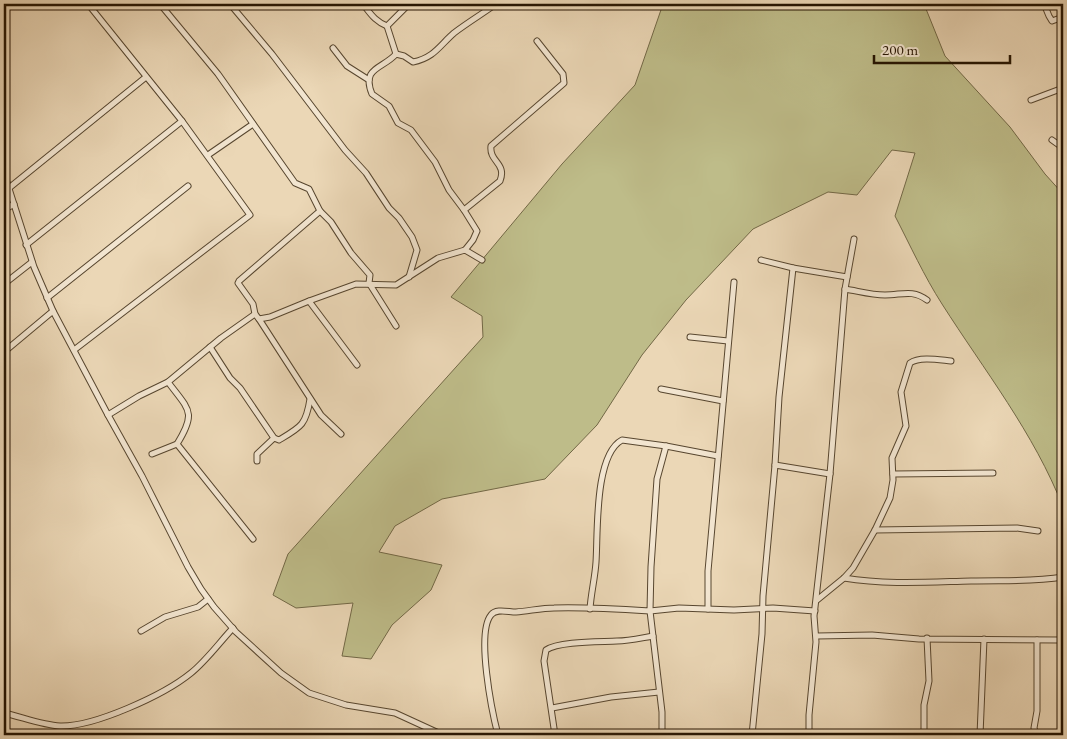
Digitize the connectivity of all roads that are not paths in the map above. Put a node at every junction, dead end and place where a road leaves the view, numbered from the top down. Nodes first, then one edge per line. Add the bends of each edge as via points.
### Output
1 (88, 4) edge
2 (160, 4) edge
3 (230, 4) edge
4 (409, 4) edge
5 (496, 4) edge
6 (1044, 4) edge
7 (366, 8) dead end
8 (1063, 17) edge
9 (387, 26) junction
10 (537, 41) dead end
11 (333, 48) dead end
12 (396, 54) junction
13 (146, 77) junction
14 (369, 80) junction
15 (1063, 88) edge
16 (1031, 100) dead end
17 (182, 121) junction
18 (254, 124) junction
19 (1052, 140) dead end
20 (1063, 145) edge
21 (208, 156) junction
22 (4, 173) edge
23 (188, 186) dead end
24 (8, 188) junction
25 (14, 204) junction
26 (4, 210) edge
27 (464, 210) junction
28 (320, 211) junction
29 (854, 239) dead end
30 (26, 245) junction
31 (465, 250) junction
32 (482, 260) dead end
33 (761, 260) dead end
34 (32, 262) junction
35 (792, 268) junction
36 (409, 277) junction
37 (847, 277) junction
38 (734, 282) dead end
39 (369, 283) junction
40 (4, 284) edge
41 (845, 289) junction
42 (48, 298) junction
43 (927, 300) dead end
44 (309, 301) junction
45 (54, 311) junction
46 (255, 314) junction
47 (259, 319) junction
48 (396, 326) dead end
49 (690, 337) dead end
50 (728, 341) junction
51 (210, 347) junction
52 (74, 350) junction
53 (4, 352) edge
54 (951, 361) dead end
55 (357, 364) dead end
56 (168, 382) junction
57 (661, 389) dead end
58 (310, 399) junction
59 (723, 401) junction
60 (108, 415) junction
61 (341, 434) dead end
62 (274, 438) junction
63 (177, 444) junction
64 (666, 446) junction
65 (152, 454) dead end
66 (718, 456) junction
67 (257, 461) dead end
68 (775, 465) junction
69 (993, 473) dead end
70 (830, 474) junction
71 (893, 474) junction
72 (875, 530) junction
73 (1038, 531) dead end
74 (253, 539) dead end
75 (1063, 577) edge
76 (844, 578) junction
77 (208, 600) junction
78 (817, 600) junction
79 (764, 608) junction
80 (590, 609) junction
81 (708, 609) junction
82 (650, 611) junction
83 (815, 611) junction
84 (233, 628) junction
85 (141, 630) dead end
86 (652, 636) junction
87 (817, 636) junction
88 (927, 638) junction
89 (984, 639) junction
90 (1037, 640) junction
91 (1059, 640) dead end
92 (659, 692) junction
93 (552, 708) junction
94 (4, 713) edge
95 (443, 735) edge
96 (498, 735) edge
97 (555, 735) edge
98 (662, 735) edge
99 (752, 735) edge
100 (809, 735) edge
101 (924, 735) edge
102 (980, 735) edge
103 (1036, 735) edge

1 - 13 street
2 - 18 street
3 - 36 street via 366,172 412,237 416,250
4 - 9 street
5 - 12 street via 453,34 427,58 414,62
6 - 8 street via 1052,21
7 - 9 street
9 - 12 street
10 - 27 street via 563,74 564,83 493,144 491,154 503,172 500,181
11 - 14 street via 347,66
12 - 14 street via 373,70
13 - 17 street
13 - 24 street
14 - 27 street via 372,94 389,106 398,123 412,130
15 - 16 street
17 - 21 street
17 - 30 street
18 - 21 street
18 - 28 street via 295,183 310,189
19 - 20 street
21 - 52 street via 250,215
22 - 24 street
23 - 42 street
24 - 25 street
25 - 26 street
25 - 30 street
27 - 31 street via 477,231
28 - 39 street via 332,222 351,253 370,275
28 - 46 street via 238,281 253,304
29 - 37 street
30 - 34 street
31 - 32 street
31 - 36 street via 438,258
33 - 35 street
34 - 40 street
34 - 42 street
35 - 37 street
35 - 68 street
36 - 39 street via 390,286
37 - 41 street
38 - 50 street
39 - 44 street via 356,284
39 - 48 street
41 - 43 street via 886,295 915,294
41 - 70 street
42 - 45 street
44 - 47 street
44 - 55 street
45 - 52 street
45 - 53 street
46 - 47 street
46 - 51 street
47 - 58 street
49 - 50 street
50 - 59 street
51 - 56 street
51 - 62 street
52 - 60 street
54 - 71 street via 924,360 910,364 901,392 906,426 892,458
56 - 60 street
56 - 63 street via 185,404 190,418
57 - 59 street
58 - 61 street
58 - 62 street via 307,418 279,440
59 - 66 street
60 - 77 street
62 - 67 street via 257,454
63 - 65 street
63 - 74 street
64 - 66 street
64 - 80 street via 622,440 613,448 600,478
64 - 82 street via 658,480
66 - 81 street
68 - 70 street
68 - 79 street
69 - 71 street
70 - 78 street
71 - 72 street via 890,498
72 - 73 street via 1017,528
72 - 76 street
75 - 76 street via 1025,581 892,582
76 - 78 street
77 - 84 street
77 - 85 street
78 - 83 street
79 - 81 street
79 - 83 street
79 - 99 street
80 - 82 street
80 - 96 street via 552,608 492,613 486,626 484,647
81 - 82 street
82 - 86 street
83 - 87 street
84 - 94 street via 191,673 137,705 95,720 61,726
84 - 95 street via 281,673 309,693 346,705 395,713
86 - 92 street
86 - 93 street via 549,648 544,661
87 - 88 street
87 - 100 street
88 - 89 street
88 - 101 street
89 - 90 street
89 - 102 street
90 - 91 street
90 - 103 street
92 - 93 street
92 - 98 street
93 - 97 street

